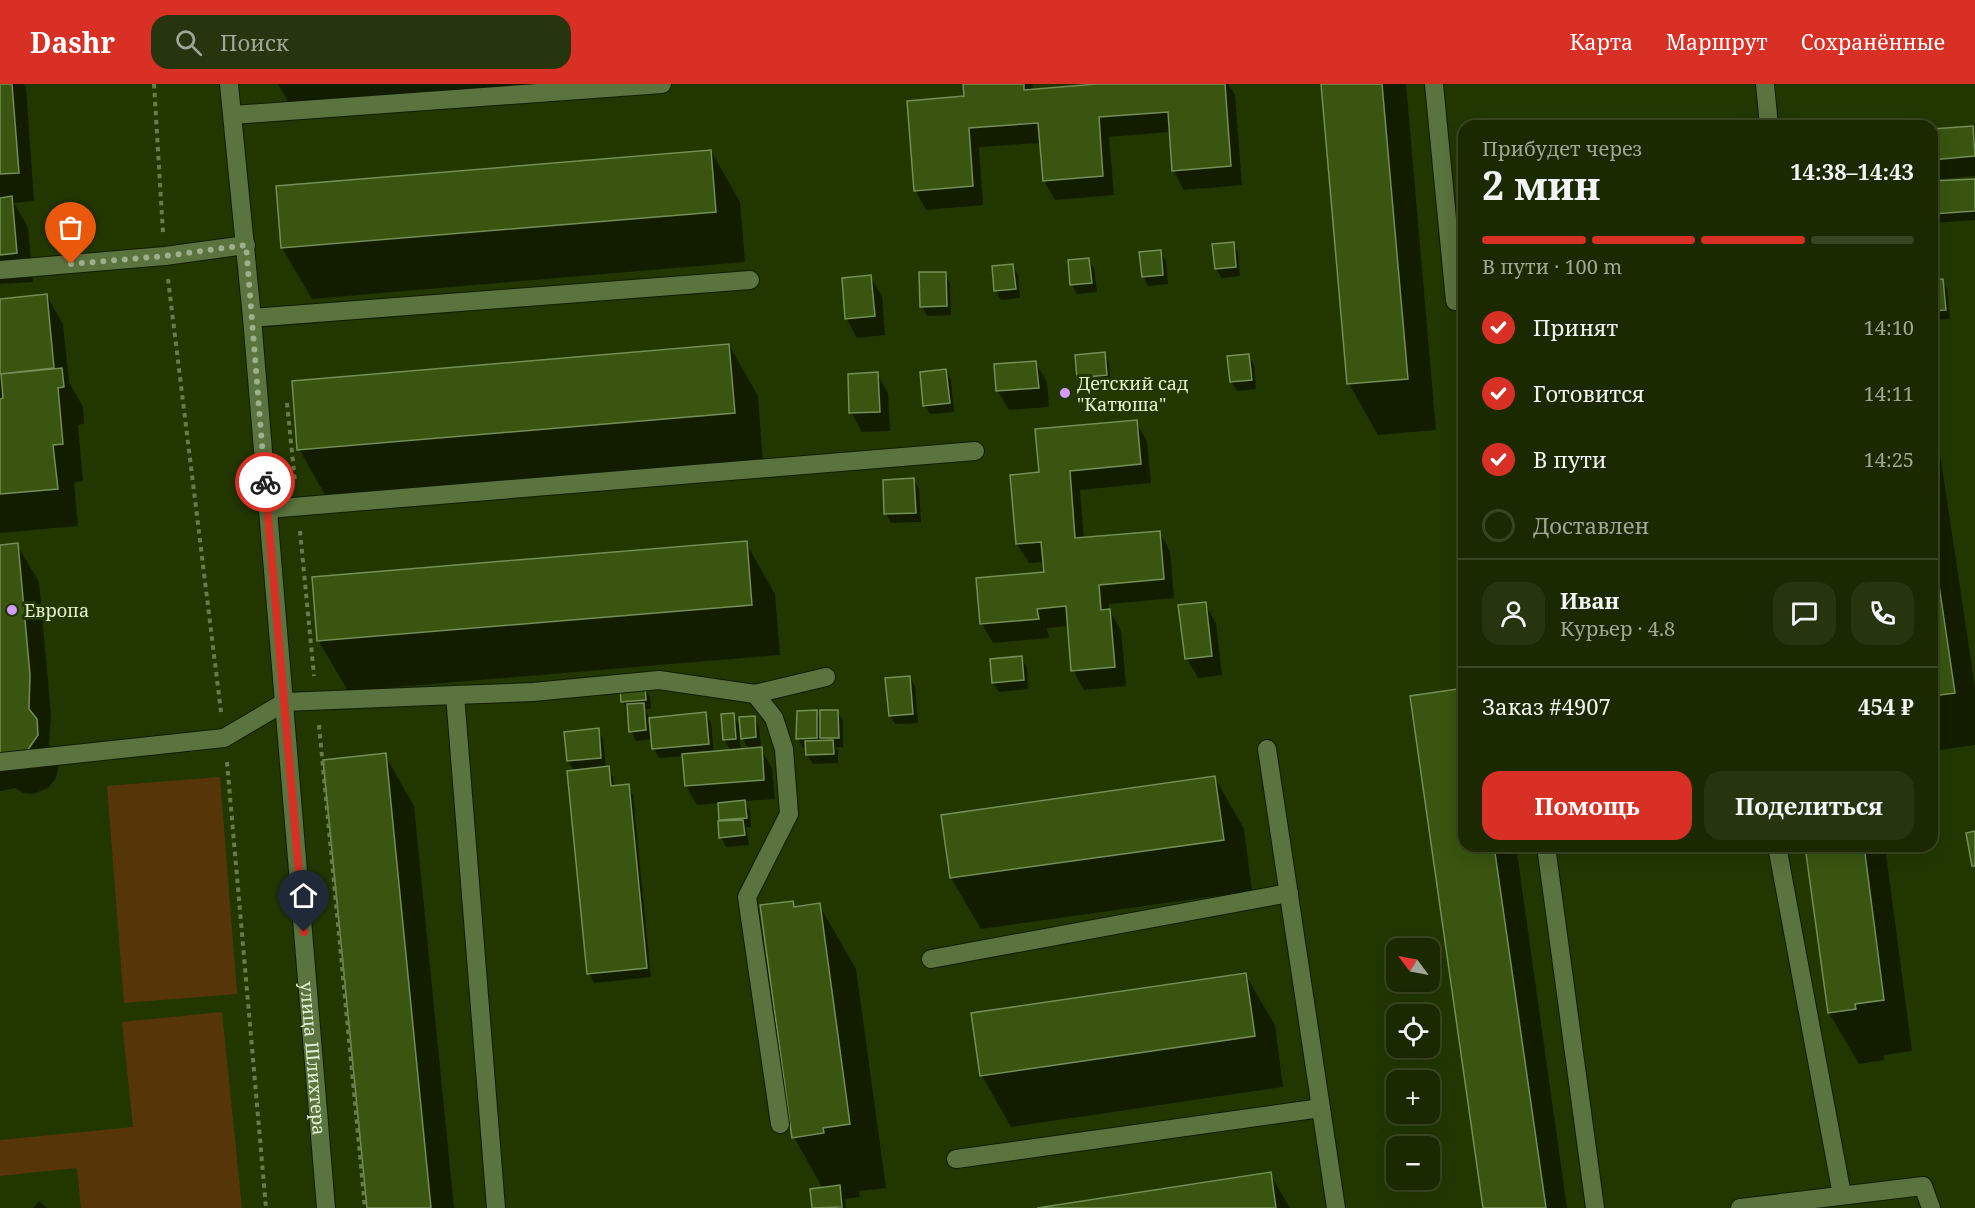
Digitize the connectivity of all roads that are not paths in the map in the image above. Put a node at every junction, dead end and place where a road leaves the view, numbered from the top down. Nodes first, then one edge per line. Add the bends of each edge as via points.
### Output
1 (229, 84) edge
2 (662, 84) edge
3 (1434, 84) edge
4 (1765, 84) edge
5 (233, 115) junction
6 (1768, 120) edge
7 (246, 245) junction
8 (0, 270) edge
9 (750, 280) dead end
10 (1458, 301) edge
11 (252, 318) junction
12 (975, 451) dead end
13 (268, 509) junction
14 (826, 677) dead end
15 (754, 694) junction
16 (455, 695) junction
17 (285, 702) junction
18 (1267, 749) dead end
19 (0, 762) edge
20 (1547, 852) edge
21 (1778, 852) edge
22 (1288, 893) junction
23 (931, 959) dead end
24 (1320, 1108) junction
25 (780, 1124) dead end
26 (956, 1159) dead end
27 (1842, 1195) junction
28 (326, 1208) edge
29 (496, 1208) edge
30 (1336, 1208) edge
31 (1595, 1208) edge
32 (1740, 1208) edge
33 (1931, 1208) edge

1 - 5 street, улица Шлихтера
2 - 5 street
3 - 10 street via 1455,302
4 - 6 street
5 - 7 street, улица Шлихтера
7 - 8 street
7 - 11 street, улица Шлихтера
9 - 11 street
11 - 13 street, улица Шлихтера
12 - 13 street
13 - 17 street, улица Шлихтера
14 - 15 street
15 - 16 street via 659,680
15 - 25 street via 774,718 784,749 789,814 747,897
16 - 17 street
16 - 29 street
17 - 19 street via 224,738
17 - 28 street, улица Шлихтера
18 - 22 street
20 - 31 street
21 - 27 street
22 - 23 street
22 - 24 street
24 - 26 street
24 - 30 street
27 - 32 street
27 - 33 street via 1923,1186

